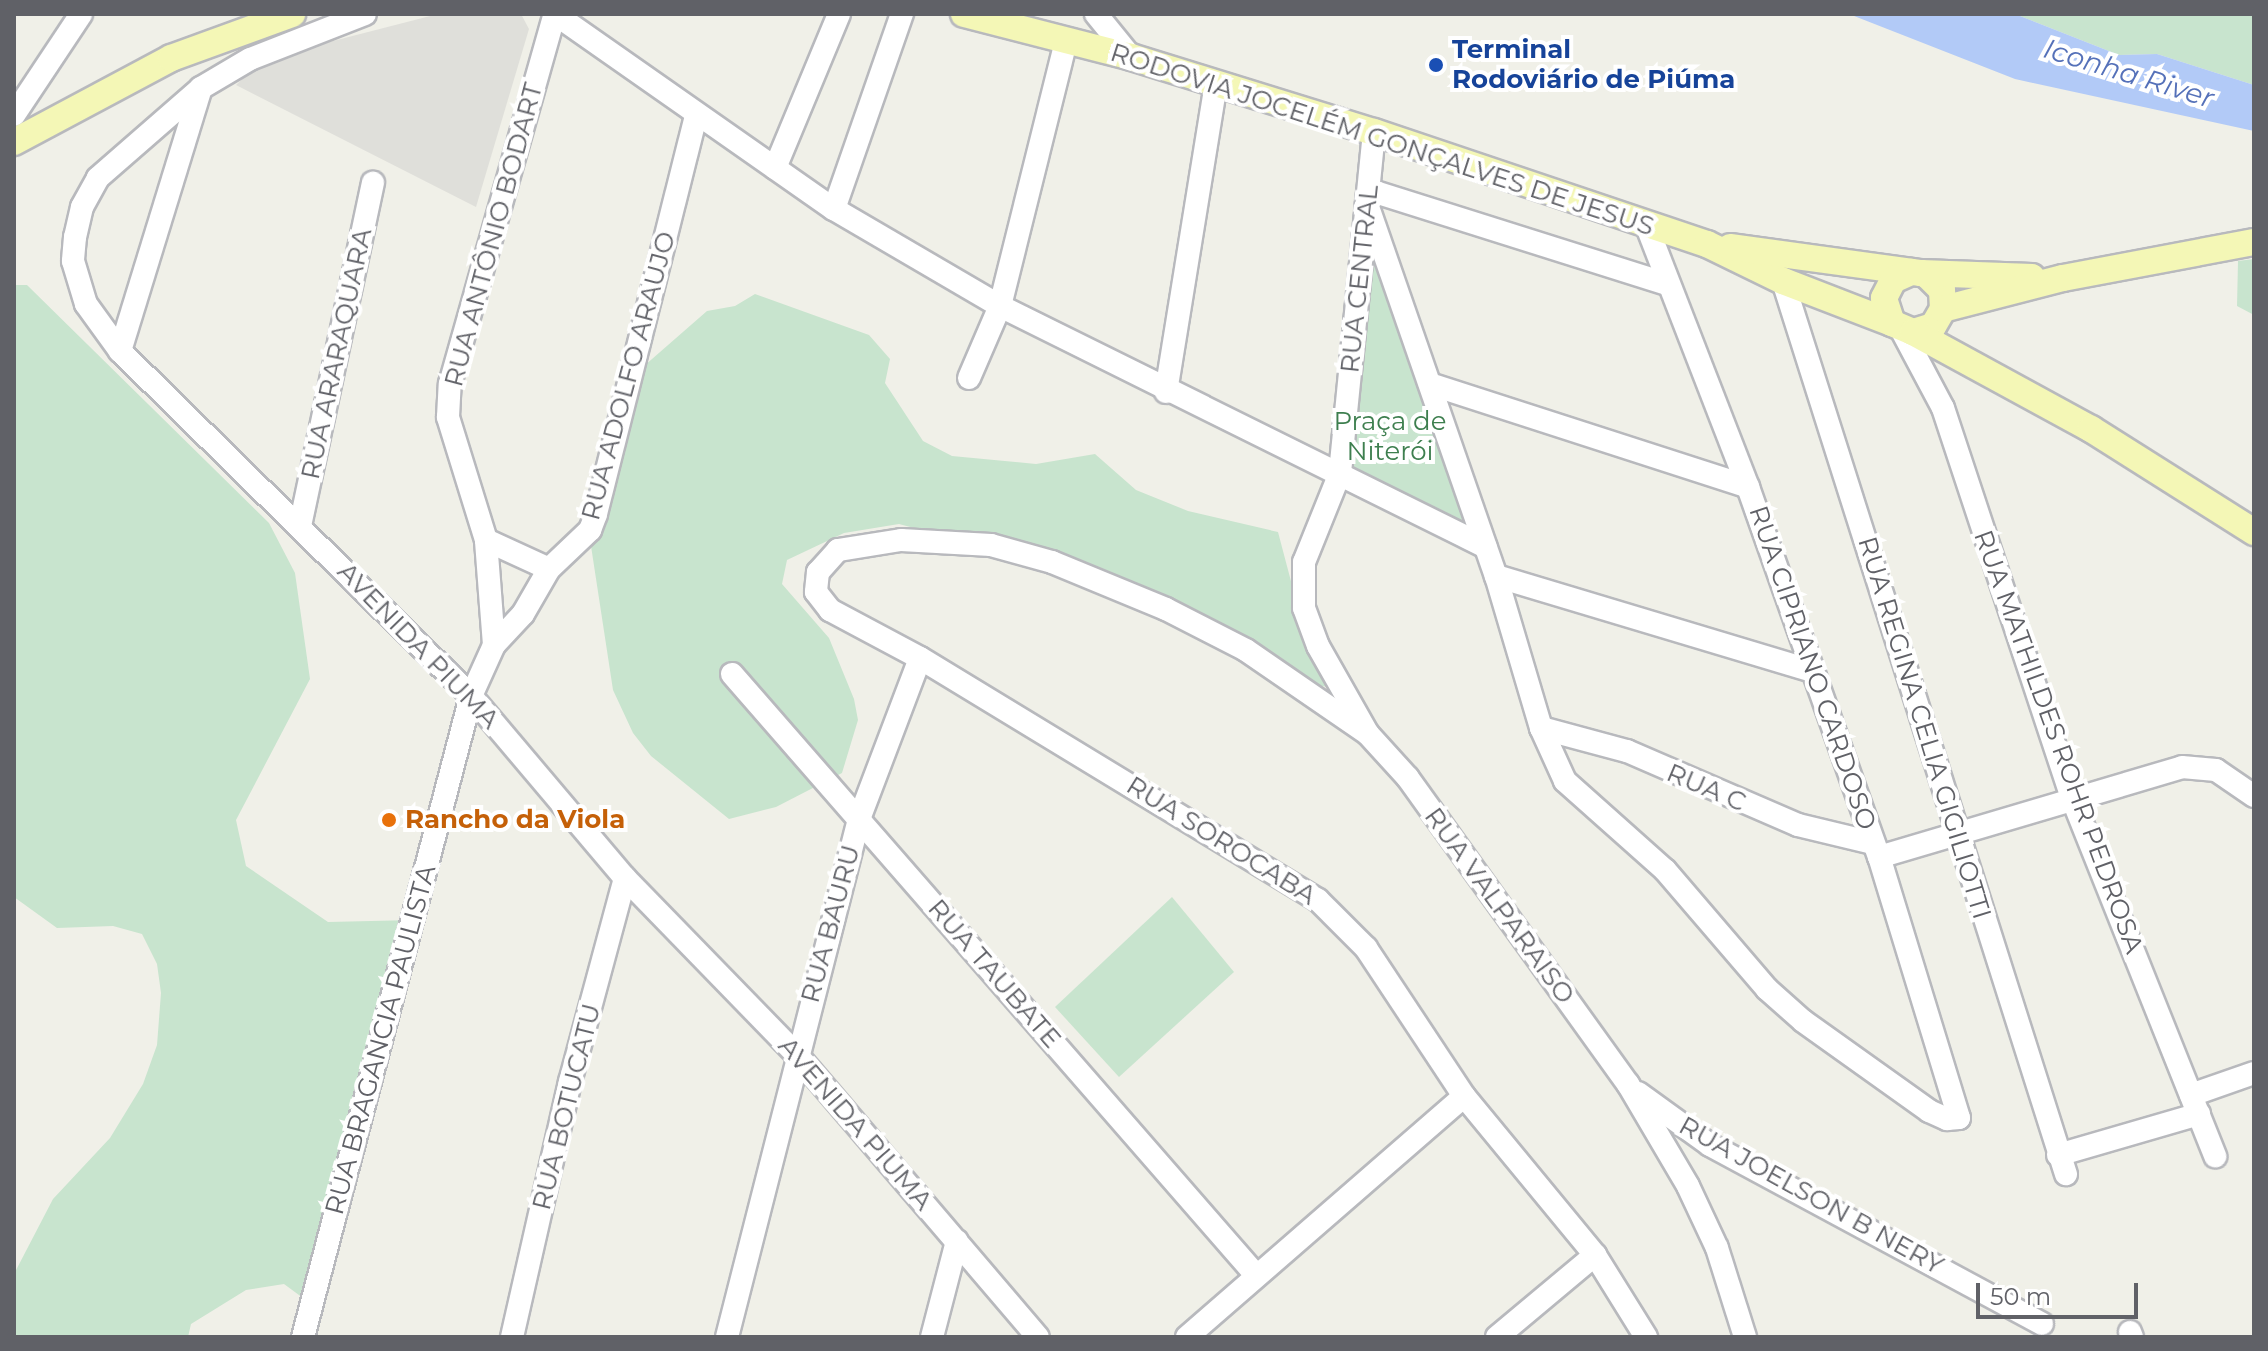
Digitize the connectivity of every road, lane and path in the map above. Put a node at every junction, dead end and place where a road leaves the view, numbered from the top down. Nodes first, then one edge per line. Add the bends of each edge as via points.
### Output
1 (81, 14) edge
2 (292, 14) edge
3 (365, 14) edge
4 (555, 14) edge
5 (839, 14) edge
6 (902, 14) edge
7 (964, 14) edge
8 (1096, 14) edge
9 (1066, 42) junction
10 (1131, 57) junction
11 (1216, 83) junction
12 (201, 88) junction
13 (14, 115) edge
14 (696, 115) junction
15 (1374, 132) junction
16 (14, 142) edge
17 (775, 168) junction
18 (373, 183) dead end
19 (1368, 197) junction
20 (834, 209) junction
21 (1646, 224) junction
22 (2254, 242) edge
23 (1707, 244) junction
24 (1916, 272) junction
25 (2063, 278) junction
26 (1783, 281) junction
27 (1668, 284) junction
28 (1000, 306) junction
29 (1942, 314) junction
30 (1902, 328) junction
31 (120, 351) junction
32 (1975, 365) junction
33 (969, 378) dead end
34 (1430, 384) junction
35 (1166, 392) junction
36 (1340, 473) junction
37 (1748, 487) junction
38 (300, 526) junction
39 (2254, 532) edge
40 (486, 540) junction
41 (1486, 547) junction
42 (549, 569) junction
43 (1496, 576) junction
44 (494, 645) junction
45 (920, 658) junction
46 (1810, 670) junction
47 (732, 674) dead end
48 (471, 696) junction
49 (1541, 728) junction
50 (1368, 734) junction
51 (2254, 796) edge
52 (2072, 798) junction
53 (859, 819) junction
54 (1958, 833) junction
55 (1876, 850) junction
56 (625, 878) junction
57 (797, 1055) junction
58 (2254, 1073) edge
59 (1628, 1084) junction
60 (1464, 1096) junction
61 (2195, 1104) junction
62 (2215, 1156) dead end
63 (957, 1241) junction
64 (1595, 1255) junction
65 (1255, 1274) junction
66 (2042, 1324) dead end
67 (303, 1337) edge
68 (512, 1337) edge
69 (727, 1337) edge
70 (932, 1337) edge
71 (1038, 1337) edge
72 (1187, 1337) edge
73 (1497, 1337) edge
74 (1646, 1337) edge
75 (1745, 1337) edge

1 - 13 street
2 - 16 main road via 171,58
3 - 12 street, AVENIDA PIUMA via 250,59
4 - 14 street
4 - 40 street, RUA ANTÔNIO BODART via 450,384 448,417
5 - 17 street
6 - 20 street
7 - 9 main road, RODOVIA JOCELÉM GONÇALVES DE JESUS
8 - 10 street
9 - 10 main road, RODOVIA JOCELÉM GONÇALVES DE JESUS
9 - 28 street
10 - 11 main road, RODOVIA JOCELÉM GONÇALVES DE JESUS
11 - 15 main road, RODOVIA JOCELÉM GONÇALVES DE JESUS
11 - 35 street
12 - 31 street
12 - 31 street, AVENIDA PIUMA via 98,178 82,207 75,237 76,279 86,304
14 - 17 street
14 - 42 street, RUA ADOLFO ARAUJO via 596,514 590,530
15 - 19 street, RUA CENTRAL
15 - 21 main road, RODOVIA JOCELÉM GONÇALVES DE JESUS
17 - 20 street
18 - 38 street, RUA ARARAQUARA
19 - 27 street
19 - 34 street
19 - 36 street, RUA CENTRAL
20 - 28 street
21 - 23 main road, RODOVIA JOCELÉM GONÇALVES DE JESUS
21 - 27 street, RUA CIPRIANO CARDOSO
22 - 25 main road, RODOVIA JOCELÉM GONÇALVES DE JESUS
23 - 24 main road, RODOVIA JOCELÉM GONÇALVES DE JESUS
23 - 26 main road, RODOVIA JOCELÉM GONÇALVES DE JESUS
24 - 25 main road, RODOVIA JOCELÉM GONÇALVES DE JESUS
24 - 29 main road via 1942,290
24 - 30 main road via 1893,280 1884,298
25 - 29 main road, RODOVIA JOCELÉM GONÇALVES DE JESUS
26 - 30 main road, RODOVIA JOCELÉM GONÇALVES DE JESUS
26 - 54 street, RUA REGINA CELIA GIGILIOTTI
27 - 37 street, RUA CIPRIANO CARDOSO
28 - 33 street
28 - 35 street
29 - 30 main road
29 - 32 main road
30 - 32 main road, RODOVIA JOCELÉM GONÇALVES DE JESUS
30 - 52 street, RUA MATHILDES ROHR PEDROSA via 1943,408
31 - 38 street, AVENIDA PIUMA
32 - 39 main road, RODOVIA JOCELÉM GONÇALVES DE JESUS via 2091,429
34 - 37 street
34 - 41 street
35 - 36 street
36 - 41 street
36 - 50 street, RUA VALPARAISO via 1304,562 1304,608 1318,646
37 - 46 street, RUA CIPRIANO CARDOSO
38 - 48 street, AVENIDA PIUMA
40 - 42 street
40 - 44 street, RUA ANTÔNIO BODART
41 - 43 street
42 - 44 street, RUA ADOLFO ARAUJO via 523,614
43 - 46 street
43 - 49 street
44 - 48 street, RUA ADOLFO ARAUJO
45 - 50 street, RUA SOROCABA via 819,600 818,572 838,550 901,540 991,545 1052,562 1166,609 1246,650
45 - 53 street, RUA BAURU
45 - 60 street, RUA SOROCABA via 1318,900 1366,948
46 - 55 street, RUA CIPRIANO CARDOSO
47 - 53 street, RUA TAUBATE
48 - 56 street, AVENIDA PIUMA
48 - 67 street, RUA BRAGANCIA PAULISTA
49 - 55 street, RUA C via 1627,751 1798,825
49 - 55 street, RUA CIPRIANO CARDOSO via 1565,781 1698,903 1767,989 1867,1070 1929,1111 1959,1118
50 - 59 street, RUA VALPARAISO via 1408,778
51 - 52 street via 2216,770 2200,766 2160,771
52 - 54 street
52 - 61 street, RUA MATHILDES ROHR PEDROSA
53 - 57 street, RUA BAURU
53 - 65 street, RUA TAUBATE
54 - 55 street
54 - 61 street, RUA REGINA CELIA GIGILIOTTI via 2062,1164
56 - 57 street, AVENIDA PIUMA
56 - 68 street, RUA BOTUCATU via 570,1082
57 - 63 street, AVENIDA PIUMA
57 - 69 street, RUA BAURU
58 - 61 street
59 - 66 street, RUA JOELSON B NERY via 1710,1145
59 - 75 street, RUA VALPARAISO via 1688,1186 1717,1248
60 - 64 street, RUA SOROCABA
60 - 65 street
61 - 62 street, RUA MATHILDES ROHR PEDROSA
63 - 70 street
63 - 71 street, AVENIDA PIUMA
64 - 73 street
64 - 74 street, RUA SOROCABA
65 - 72 street

